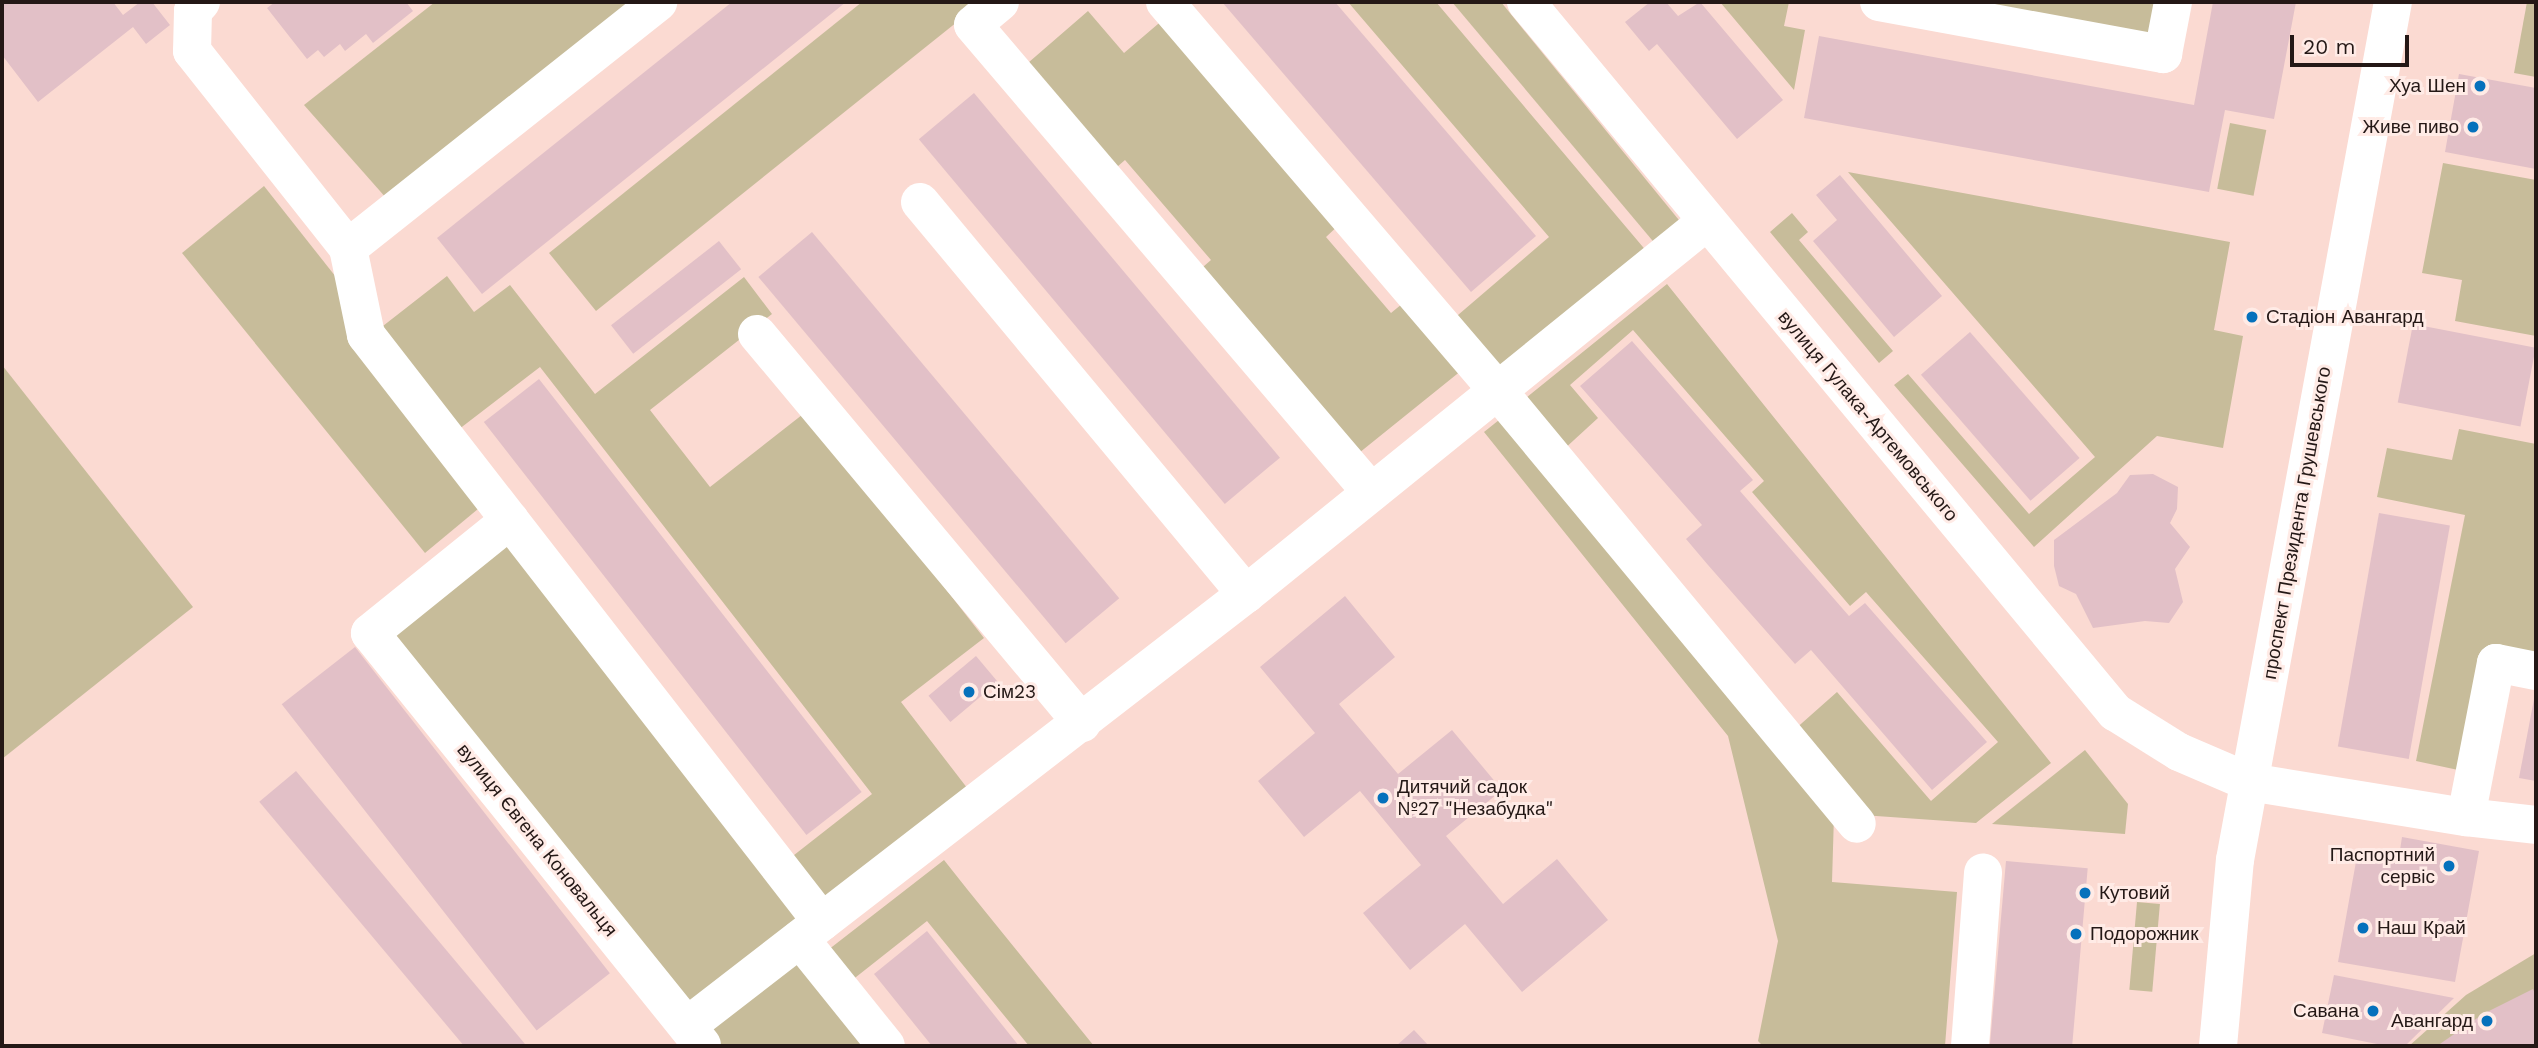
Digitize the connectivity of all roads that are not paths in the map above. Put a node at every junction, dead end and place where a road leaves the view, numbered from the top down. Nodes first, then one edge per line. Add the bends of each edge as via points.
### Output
1 (201, 2) edge
2 (658, 2) edge
3 (1000, 2) edge
4 (1165, 2) edge
5 (1527, 2) edge
6 (1879, 2) edge
7 (2173, 2) edge
8 (2393, 2) edge
9 (920, 202) dead end
10 (1706, 222) junction
11 (348, 248) junction
12 (757, 334) dead end
13 (1498, 391) junction
14 (1371, 492) junction
15 (510, 520) junction
16 (1246, 594) junction
17 (2536, 671) edge
18 (1082, 723) junction
19 (2249, 782) junction
20 (2466, 817) junction
21 (1857, 824) dead end
22 (2536, 825) edge
23 (1983, 872) dead end
24 (811, 930) junction
25 (695, 1036) edge
26 (886, 1046) edge
27 (1970, 1046) edge
28 (2218, 1046) edge

1 - 11 street via 193,11 192,51
2 - 11 street
3 - 14 street via 973,25
4 - 13 street
5 - 10 street, вулиця Гулака-Артемовського
6 - 7 street via 2163,54
8 - 19 street, проспект Президента Грушевського
9 - 16 street
10 - 13 street
10 - 19 street, вулиця Гулака-Артемовського via 2115,712 2179,752
11 - 15 street via 366,335
12 - 18 street
13 - 14 street
13 - 21 street
14 - 16 street
15 - 24 street
15 - 25 street, вулиця Євгена Коновальця via 370,633
16 - 18 street
17 - 20 street via 2496,663
18 - 24 street
19 - 20 street, вулиця Гулака-Артемовського
19 - 28 street, проспект Президента Грушевського via 2235,860
20 - 22 street, вулиця Гулака-Артемовського
23 - 27 street
24 - 25 street
24 - 26 street

